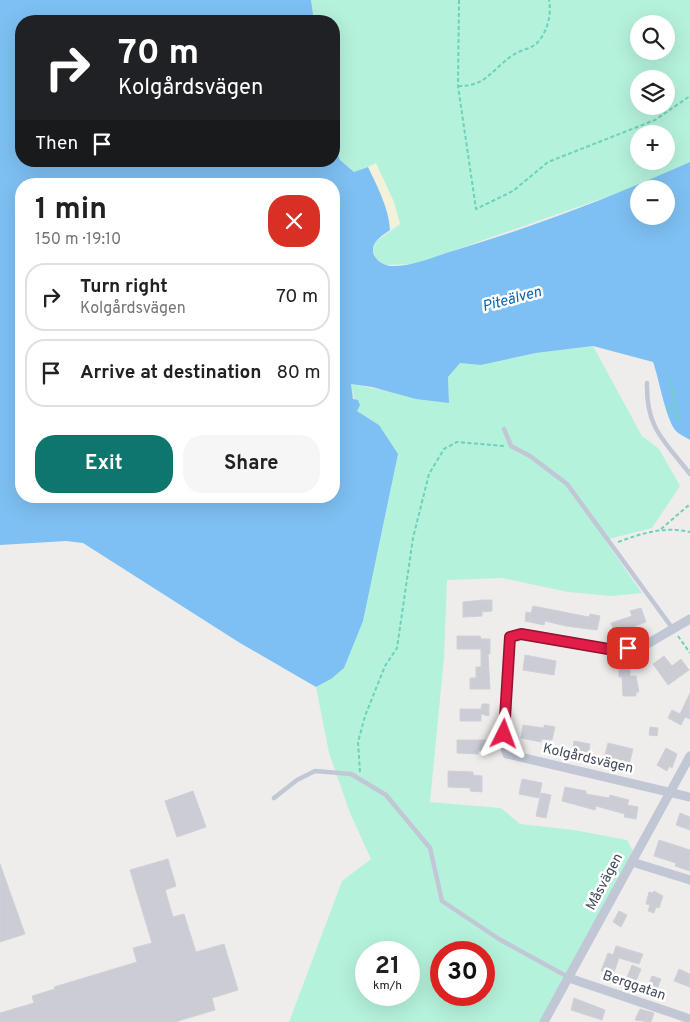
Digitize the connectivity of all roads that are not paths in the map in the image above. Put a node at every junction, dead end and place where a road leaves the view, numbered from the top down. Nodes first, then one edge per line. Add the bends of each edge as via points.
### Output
1 (647, 382) dead end
2 (504, 429) dead end
3 (690, 474) edge
4 (690, 619) edge
5 (673, 629) junction
6 (690, 756) edge
7 (670, 792) junction
8 (690, 797) edge
9 (274, 798) dead end
10 (632, 862) junction
11 (690, 880) edge
12 (569, 978) junction
13 (690, 1019) edge
14 (544, 1022) edge

1 - 3 lane via 646,404 656,434
2 - 5 lane via 511,446 567,484
4 - 5 street, Kolgårdsvägen
5 - 7 street, Kolgårdsvägen via 642,647 614,650 536,635 510,637 504,744 507,754
6 - 7 street, Måsvägen
7 - 8 street
7 - 10 street, Måsvägen
9 - 12 lane via 296,780 314,771 351,774 360,779 386,795 430,848 442,901 498,939
10 - 11 street
10 - 12 street, Måsvägen
12 - 13 street, Berggatan
12 - 14 street, Måsvägen

